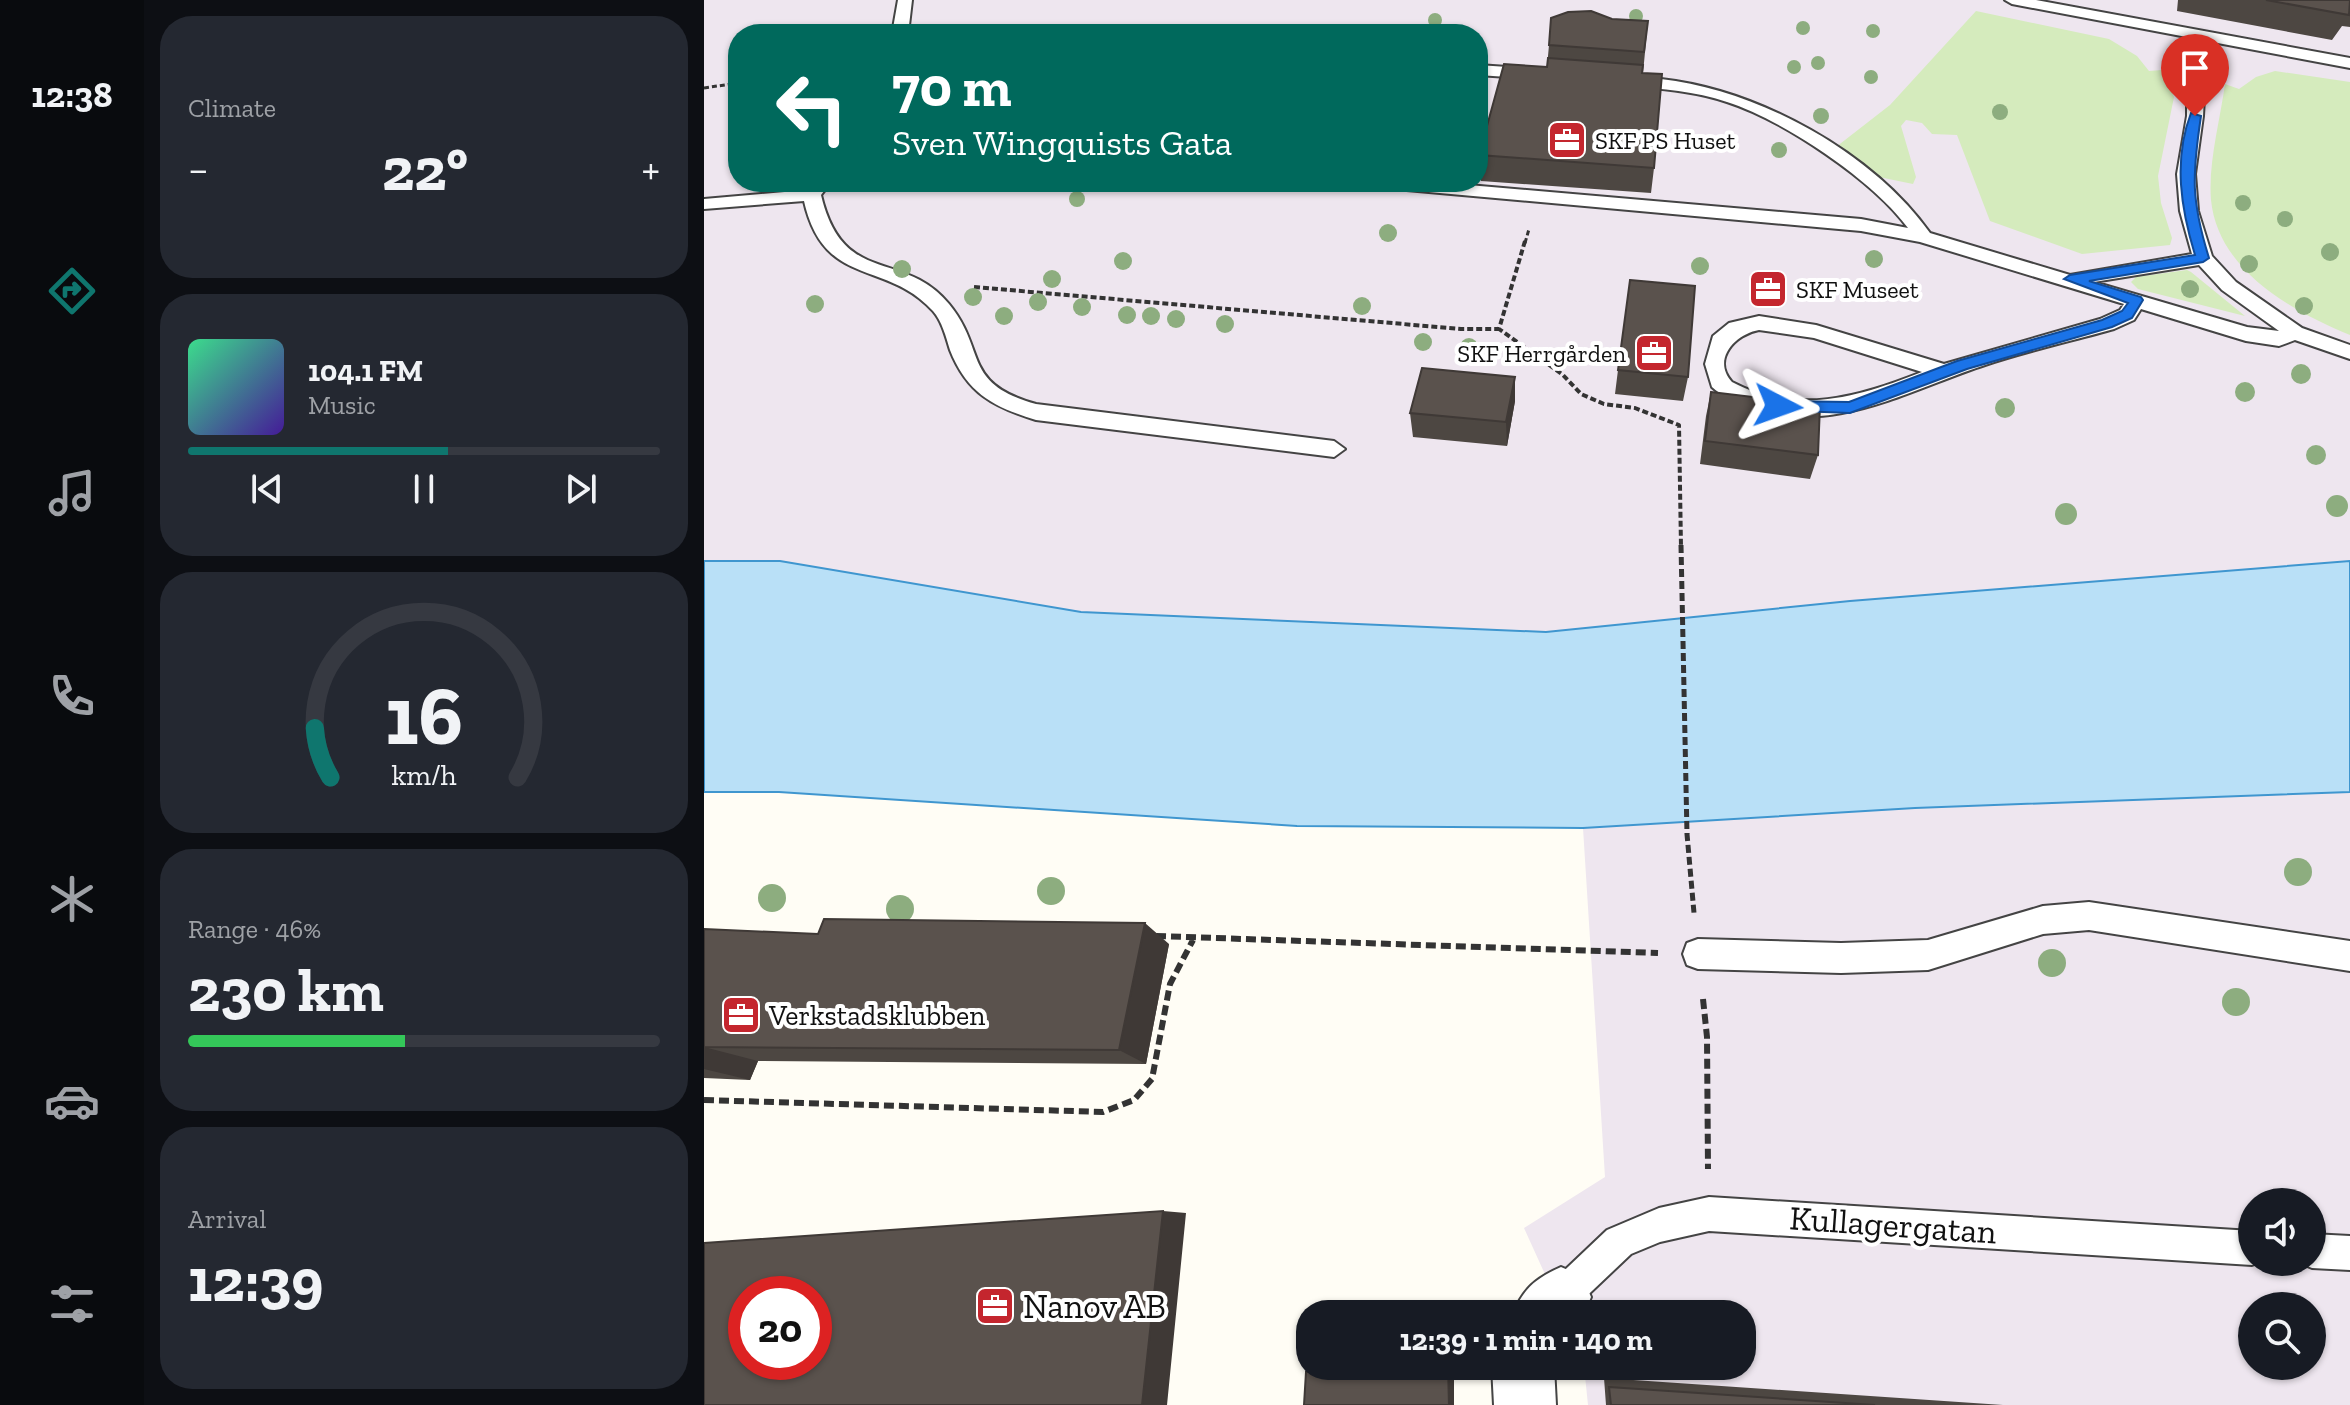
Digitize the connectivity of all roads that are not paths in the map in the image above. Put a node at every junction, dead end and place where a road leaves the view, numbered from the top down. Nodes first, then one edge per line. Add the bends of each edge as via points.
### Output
1 (905, 0) edge
2 (2012, 0) edge
3 (901, 24) edge
4 (2200, 35) junction
5 (2350, 63) edge
6 (1488, 71) edge
7 (1556, 76) edge
8 (1603, 79) edge
9 (794, 192) edge
10 (817, 192) edge
11 (1484, 192) edge
12 (704, 204) edge
13 (1923, 237) junction
14 (2203, 258) junction
15 (2070, 279) junction
16 (2136, 300) junction
17 (2295, 333) junction
18 (2350, 352) edge
19 (1945, 372) junction
20 (1334, 449) dead end
21 (1698, 954) road end
22 (2350, 956) edge
23 (2238, 1247) edge
24 (2326, 1252) edge
25 (2350, 1253) edge
26 (1558, 1300) edge
27 (1524, 1380) edge
28 (1525, 1405) edge

1 - 3 lane
2 - 4 lane
4 - 5 lane
4 - 14 lane via 2186,174 2189,211
6 - 7 lane
8 - 13 lane via 1666,84 1745,102 1882,189 1914,220
9 - 12 lane
10 - 20 lane via 815,223 831,245 858,265 924,293 941,306 969,373 984,393 1036,412
11 - 13 lane via 1771,215
13 - 15 lane
14 - 15 lane
14 - 17 lane via 2229,286
15 - 16 lane
16 - 17 lane via 2246,334 2279,339
16 - 19 lane via 2127,315 2107,324
17 - 18 lane
19 - 19 lane via 1837,337 1768,322 1731,330 1714,359 1722,386 1742,397 1815,409 1850,407
21 - 22 lane via 1928,955 2043,920 2089,916
23 - 26 lane, Kullagergatan via 1709,1214 1659,1225 1619,1242
24 - 25 lane
27 - 28 street

